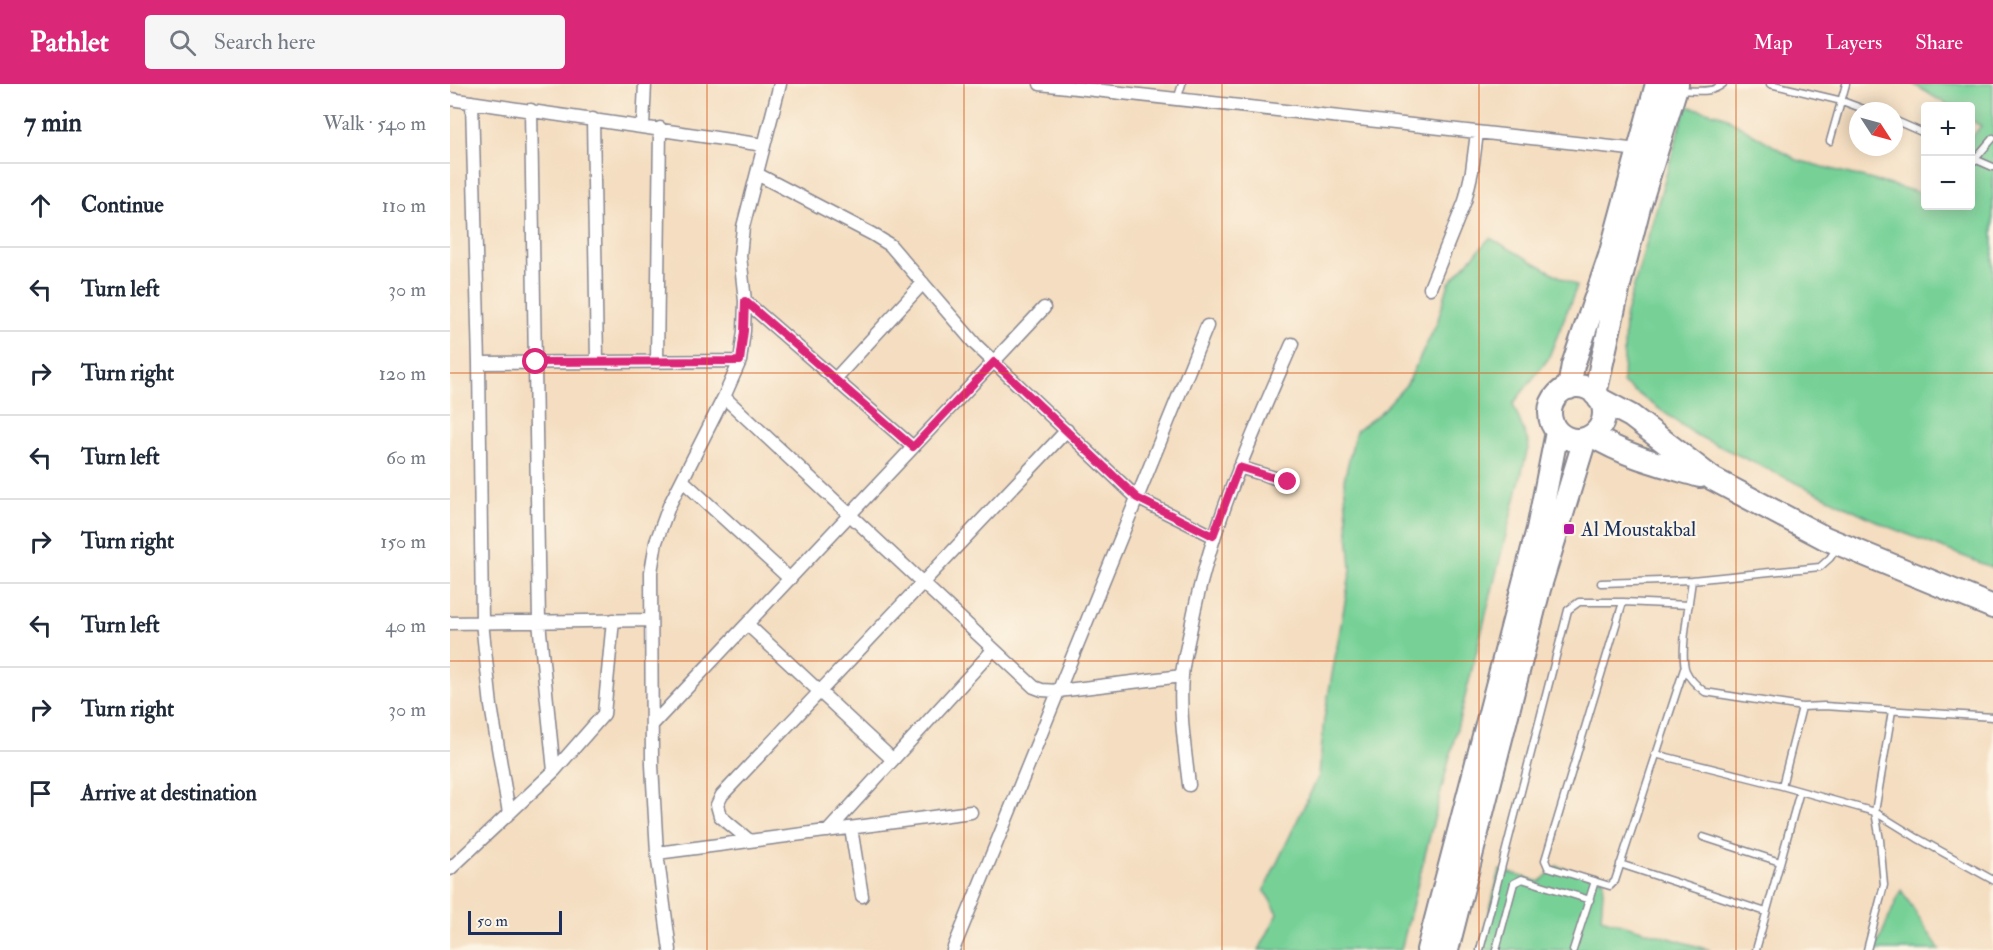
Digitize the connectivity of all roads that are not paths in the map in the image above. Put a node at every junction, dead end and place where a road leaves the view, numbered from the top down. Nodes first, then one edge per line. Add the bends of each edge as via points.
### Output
1 (645, 84) edge
2 (780, 84) edge
3 (1040, 84) edge
4 (1182, 84) edge
5 (1723, 84) edge
6 (1770, 84) edge
7 (1846, 84) edge
8 (1664, 86) edge
9 (450, 99) edge
10 (1177, 100) junction
11 (1842, 101) junction
12 (472, 102) junction
13 (1849, 104) edge
14 (531, 110) junction
15 (593, 119) junction
16 (1903, 124) edge
17 (644, 126) junction
18 (660, 129) junction
19 (1921, 132) edge
20 (1477, 133) junction
21 (1993, 138) edge
22 (1830, 141) dead end
23 (764, 145) junction
24 (1639, 150) junction
25 (1975, 156) edge
26 (1975, 159) edge
27 (1993, 167) edge
28 (757, 174) junction
29 (923, 283) junction
30 (1430, 288) dead end
31 (745, 301) junction
32 (1044, 308) dead end
33 (1207, 326) dead end
34 (1292, 344) dead end
35 (740, 361) junction
36 (536, 362) junction
37 (597, 362) junction
38 (657, 362) junction
39 (994, 362) junction
40 (479, 363) junction
41 (835, 379) junction
42 (1569, 388) junction
43 (724, 397) junction
44 (1597, 397) junction
45 (1066, 430) junction
46 (1557, 432) junction
47 (1589, 438) junction
48 (913, 447) junction
49 (1239, 467) junction
50 (1713, 479) junction
51 (682, 480) junction
52 (1288, 482) dead end
53 (1137, 498) junction
54 (849, 515) junction
55 (1213, 536) junction
56 (1839, 544) junction
57 (790, 579) junction
58 (1692, 580) junction
59 (922, 583) junction
60 (1601, 583) dead end
61 (1623, 602) junction
62 (1689, 605) junction
63 (1993, 607) edge
64 (613, 620) junction
65 (651, 620) junction
66 (482, 622) junction
67 (539, 622) junction
68 (450, 623) edge
69 (747, 624) junction
70 (993, 650) junction
71 (1684, 669) junction
72 (1182, 676) junction
73 (1058, 691) junction
74 (819, 692) junction
75 (1802, 706) junction
76 (1892, 711) junction
77 (1993, 717) edge
78 (652, 725) junction
79 (1655, 754) junction
80 (892, 759) junction
81 (554, 771) junction
82 (1189, 785) dead end
83 (1782, 786) junction
84 (1800, 791) junction
85 (971, 812) dead end
86 (1875, 812) junction
87 (509, 813) junction
88 (851, 828) junction
89 (828, 831) junction
90 (1703, 837) dead end
91 (750, 841) junction
92 (657, 853) junction
93 (1780, 862) junction
94 (1620, 864) junction
95 (450, 869) edge
96 (1993, 880) edge
97 (1595, 881) junction
98 (862, 896) dead end
99 (1590, 900) junction
100 (1767, 912) junction
101 (670, 950) edge
102 (953, 950) edge
103 (1428, 950) edge
104 (1447, 950) edge
105 (1480, 950) edge
106 (1496, 950) edge
107 (1573, 950) edge
108 (1756, 950) edge
109 (1867, 950) edge

1 - 17 street
2 - 23 street
3 - 10 street
4 - 10 lane
5 - 8 lane via 1707,92
6 - 11 lane
7 - 11 lane
8 - 24 highway
8 - 44 highway
9 - 12 street
10 - 20 street
11 - 13 lane
11 - 22 lane
12 - 14 street
12 - 40 street
14 - 15 street
14 - 36 street
15 - 17 street
15 - 37 street
16 - 19 lane
17 - 18 street
18 - 23 street
18 - 38 street
20 - 24 street
20 - 30 street via 1465,201
21 - 25 lane
23 - 28 street
24 - 42 highway
26 - 27 lane
28 - 29 street via 890,245
28 - 31 street via 740,256
29 - 39 street
29 - 41 street
31 - 35 street
31 - 41 street
32 - 39 street
33 - 53 street
34 - 49 street
35 - 38 street
35 - 43 street
36 - 37 street
36 - 40 street
36 - 67 street
37 - 38 street
39 - 45 street
39 - 48 street
40 - 66 street
41 - 48 street
42 - 44 highway via 1589,389
42 - 46 highway via 1556,396 1550,411
43 - 51 street
43 - 54 street
44 - 47 highway via 1603,418
44 - 50 highway via 1631,416
45 - 53 street
45 - 59 street
46 - 47 highway via 1566,438
46 - 103 highway via 1538,529
47 - 50 highway
47 - 104 highway via 1539,589
48 - 54 street
49 - 52 street
49 - 55 street
50 - 56 highway
51 - 57 street
51 - 65 street via 656,542 651,572
53 - 55 street
53 - 73 street
54 - 57 street
54 - 59 street
55 - 72 street
56 - 58 lane via 1820,567
56 - 63 highway
57 - 69 street
58 - 60 lane
58 - 62 lane
59 - 70 street
59 - 74 street
61 - 62 lane
61 - 97 lane via 1545,860 1548,867
61 - 105 lane via 1579,602 1568,610
62 - 71 lane
64 - 65 street
64 - 67 street
64 - 81 street via 604,714
65 - 78 street
66 - 67 street
66 - 68 street
66 - 87 street
67 - 81 street
69 - 74 street
69 - 78 street
70 - 73 street via 1034,687
70 - 80 street
71 - 75 lane via 1705,692
71 - 79 lane
72 - 73 street
72 - 82 street
73 - 102 street
74 - 80 street
74 - 91 street via 718,800 720,816
75 - 76 lane
75 - 83 lane
76 - 77 lane
76 - 86 lane
78 - 92 street
79 - 83 lane
79 - 94 lane
80 - 89 street
81 - 87 street
83 - 84 lane
84 - 86 lane
84 - 93 lane
85 - 88 street
86 - 96 lane
86 - 109 lane via 1884,885
87 - 95 street
88 - 89 street
88 - 98 street
89 - 91 street
90 - 93 lane
91 - 92 street
92 - 101 street
93 - 100 lane
94 - 97 lane via 1610,886
94 - 100 lane
97 - 99 lane
99 - 106 lane via 1518,880
99 - 107 lane
100 - 108 lane

